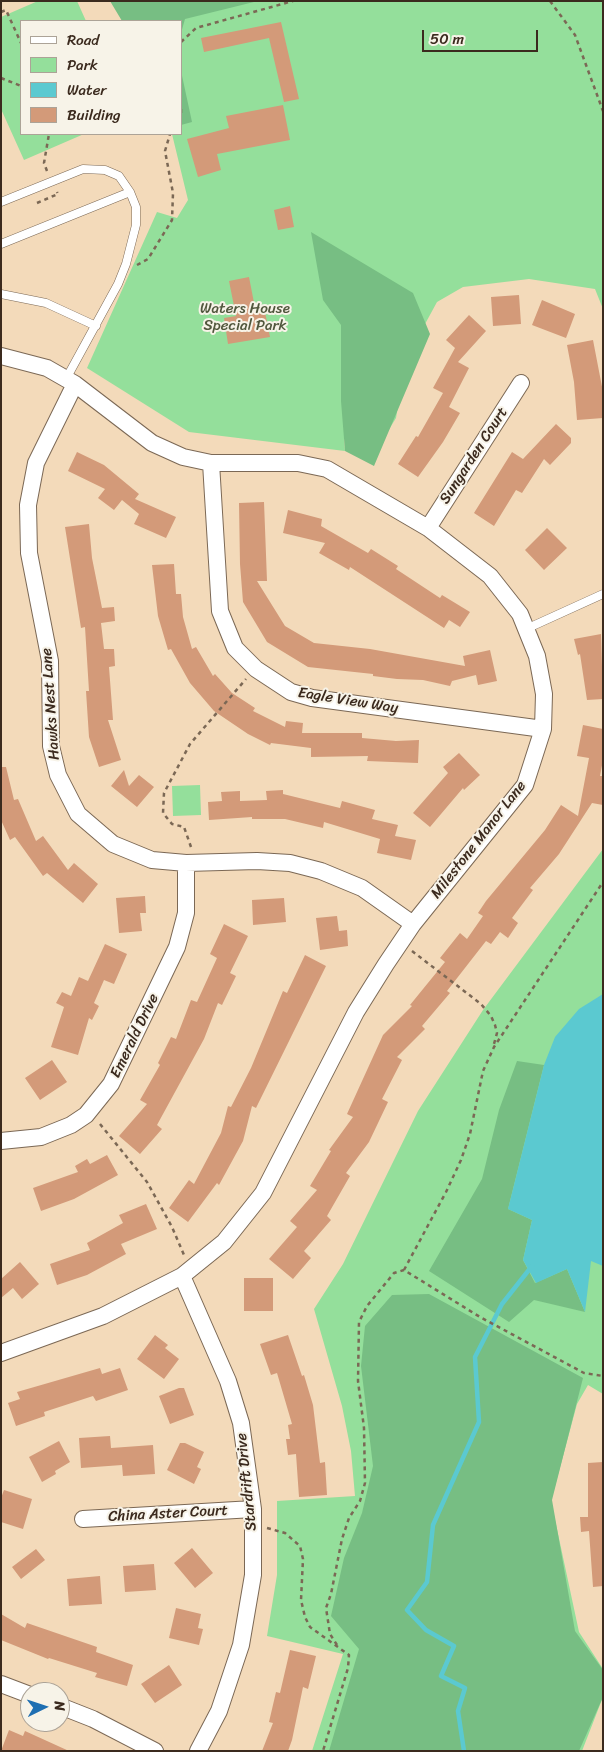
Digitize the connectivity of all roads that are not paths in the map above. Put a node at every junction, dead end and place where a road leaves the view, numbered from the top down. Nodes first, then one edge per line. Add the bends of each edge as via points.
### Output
1 (130, 192) junction
2 (1, 202) edge
3 (1, 244) edge
4 (1, 294) edge
5 (96, 326) junction
6 (1, 356) edge
7 (70, 381) junction
8 (521, 383) dead end
9 (211, 463) junction
10 (428, 528) junction
11 (603, 594) edge
12 (526, 629) junction
13 (543, 729) junction
14 (186, 863) junction
15 (413, 924) junction
16 (1, 1141) edge
17 (182, 1276) junction
18 (1, 1353) edge
19 (253, 1509) junction
20 (83, 1519) dead end
21 (1, 1684) edge
22 (20, 1691) edge
23 (70, 1710) edge
24 (155, 1751) edge
25 (198, 1751) edge

1 - 2 lane via 119,176 105,170 83,169
1 - 3 lane
1 - 5 lane via 136,208 136,225 126,264
4 - 5 lane via 46,303
5 - 7 lane
6 - 7 street, Milestone Manor Lane via 47,368
7 - 9 street, Milestone Manor Lane via 152,443 183,457
7 - 14 street, Hawks Nest Lane via 36,463 28,505 29,553 50,661 51,746 58,775 78,814 113,844 152,860
8 - 10 street, Sungarden Court
9 - 10 street, Milestone Manor Lane via 298,463 327,469
9 - 13 street, Eagle View Way via 220,611 236,648 256,669 291,692 312,698
10 - 12 street, Milestone Manor Lane via 490,576 520,614
11 - 12 lane
12 - 13 street, Milestone Manor Lane via 537,656 544,694
13 - 15 street, Milestone Manor Lane via 525,785
14 - 15 street, Hawks Nest Lane via 257,861 290,863 321,870 362,888
14 - 16 street, Emerald Drive via 186,913 177,947 112,1084 86,1115 71,1125 41,1137
15 - 17 street, Milestone Manor Lane via 356,1012 264,1193 224,1242
17 - 18 street, Milestone Manor Lane via 103,1316
17 - 19 street, Stardrift Drive via 236,1406
19 - 20 street, China Aster Court
19 - 25 street, Stardrift Drive via 253,1575 241,1645 219,1711
21 - 22 street
23 - 24 street via 93,1718

